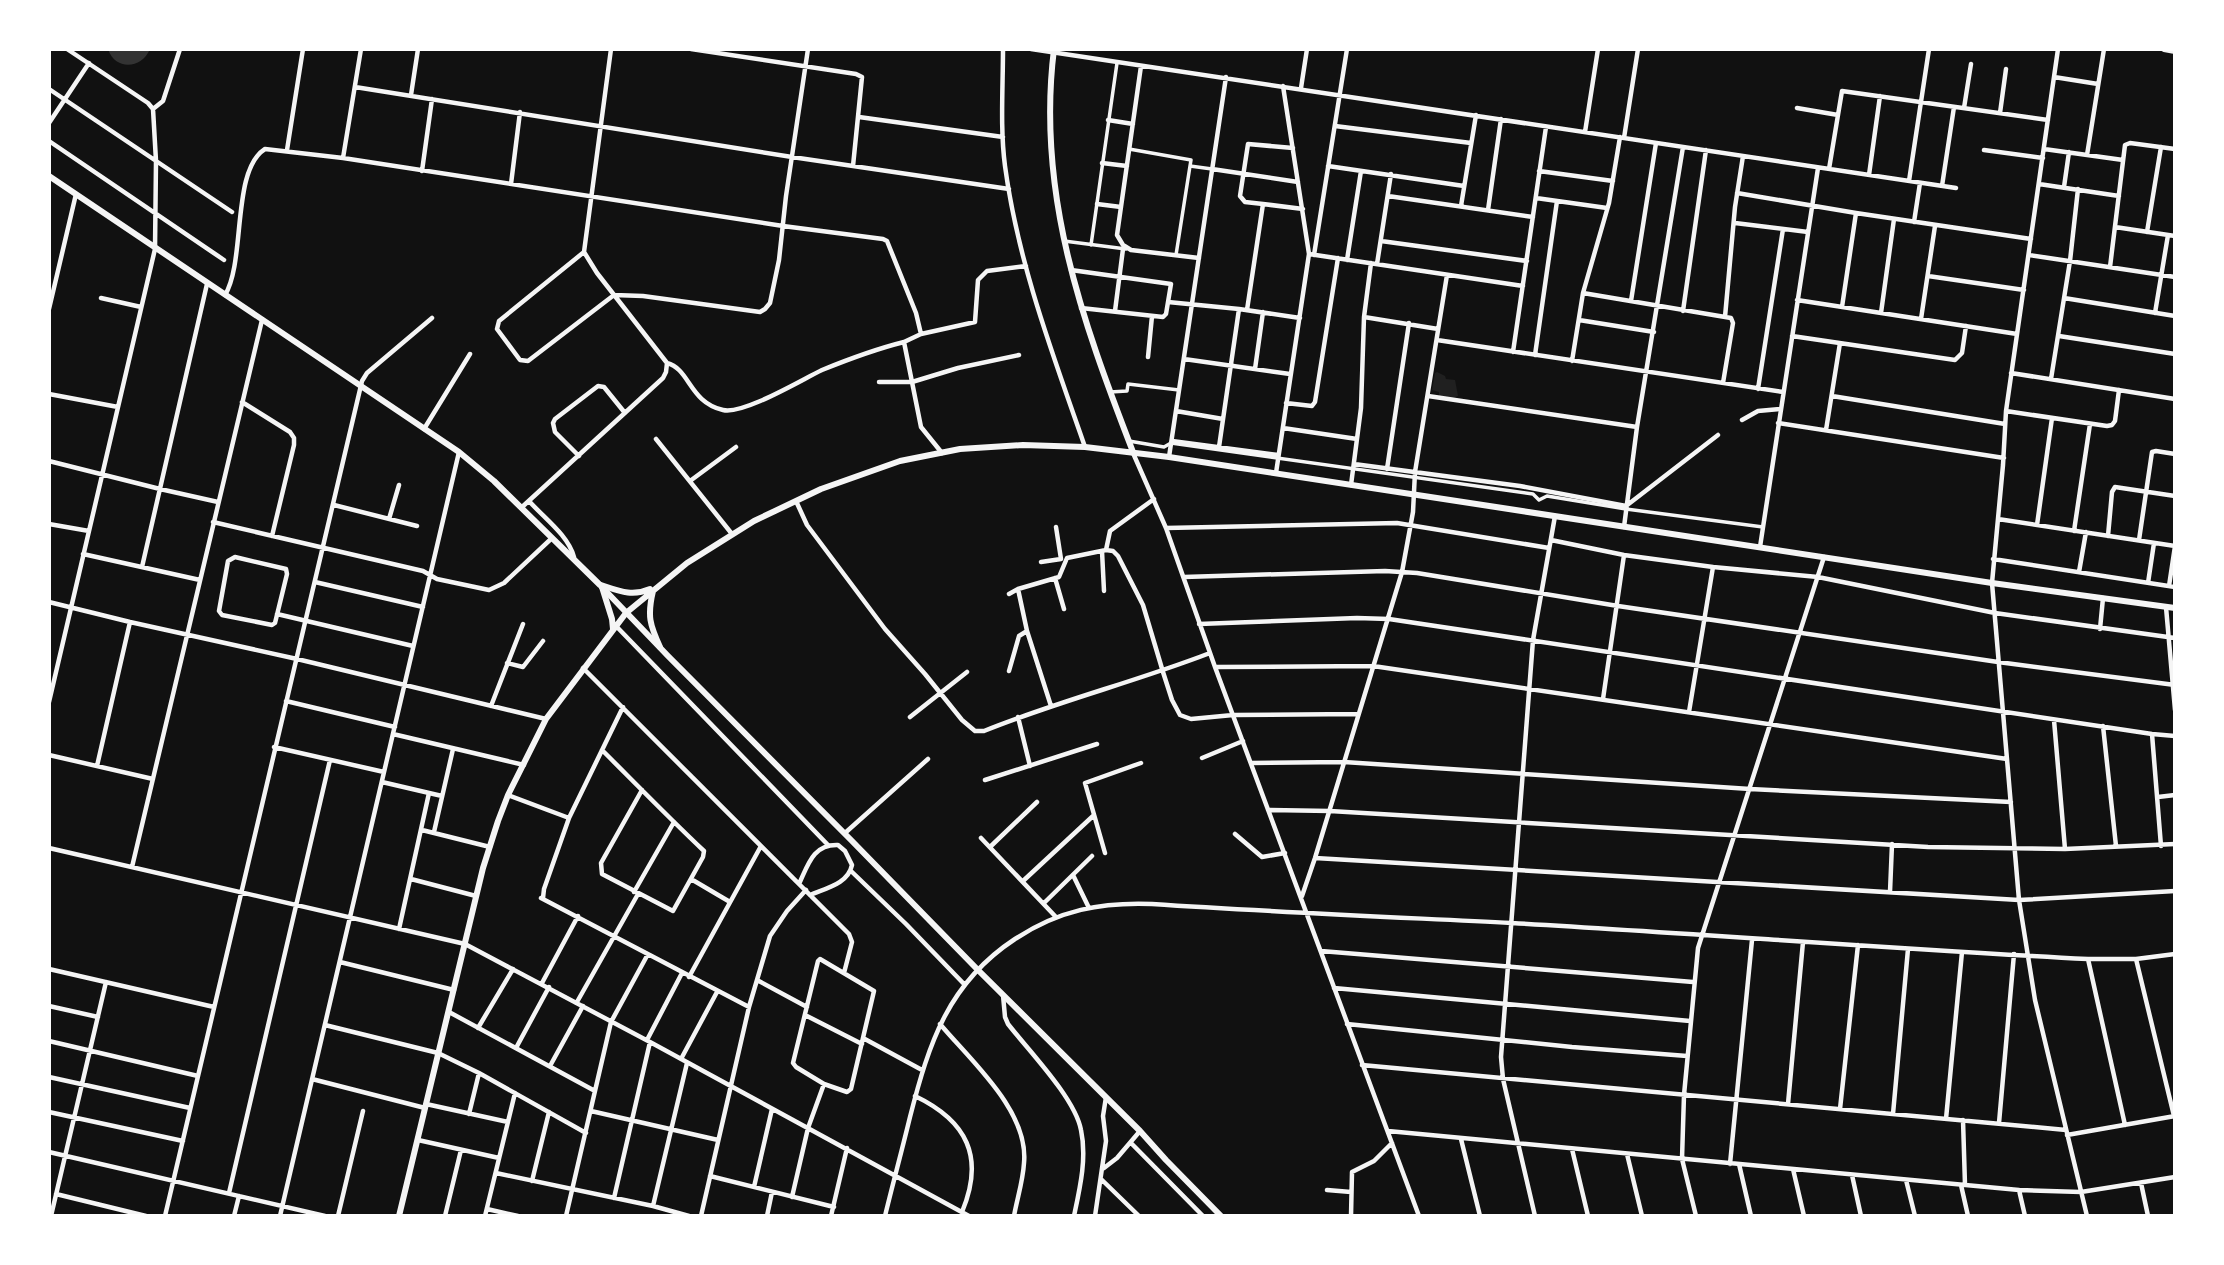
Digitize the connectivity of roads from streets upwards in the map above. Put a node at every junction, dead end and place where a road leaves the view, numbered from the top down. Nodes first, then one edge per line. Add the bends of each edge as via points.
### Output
1 (67, 49) edge
2 (180, 49) edge
3 (303, 49) edge
4 (360, 49) edge
5 (418, 49) edge
6 (611, 49) edge
7 (691, 49) edge
8 (808, 49) edge
9 (1003, 49) edge
10 (1031, 49) edge
11 (1307, 49) edge
12 (1348, 49) edge
13 (1598, 49) edge
14 (1638, 49) edge
15 (1929, 49) edge
16 (2057, 49) edge
17 (2104, 49) edge
18 (2164, 49) edge
19 (1054, 51) edge
20 (2175, 51) edge
21 (89, 63) junction
22 (1117, 63) junction
23 (1971, 64) dead end
24 (806, 66) junction
25 (1141, 66) junction
26 (2006, 69) dead end
27 (1226, 77) junction
28 (2054, 77) junction
29 (2098, 84) junction
30 (1283, 86) junction
31 (355, 87) junction
32 (1301, 88) junction
33 (49, 89) edge
34 (411, 95) junction
35 (1340, 95) junction
36 (1880, 96) junction
37 (64, 99) junction
38 (432, 99) junction
39 (1920, 102) junction
40 (1954, 107) junction
41 (1797, 108) dead end
42 (1964, 108) junction
43 (153, 109) junction
44 (520, 113) junction
45 (2000, 113) junction
46 (1476, 115) junction
47 (1838, 115) junction
48 (859, 117) junction
49 (1501, 119) junction
50 (1108, 120) junction
51 (2048, 120) junction
52 (49, 123) edge
53 (1133, 124) junction
54 (601, 125) junction
55 (1335, 126) junction
56 (1546, 127) junction
57 (1585, 132) junction
58 (1003, 137) junction
59 (1622, 137) junction
60 (49, 141) edge
61 (1471, 143) junction
62 (1656, 143) junction
63 (1683, 147) junction
64 (2161, 147) junction
65 (1293, 148) junction
66 (1129, 149) junction
67 (2044, 149) junction
68 (2175, 149) edge
69 (287, 150) junction
70 (1706, 150) junction
71 (1984, 150) dead end
72 (2069, 152) junction
73 (2087, 155) junction
74 (1743, 156) junction
75 (792, 157) junction
76 (343, 158) junction
77 (2043, 158) junction
78 (2123, 160) junction
79 (156, 161) junction
80 (1102, 163) junction
81 (853, 166) junction
82 (1127, 166) junction
83 (1190, 166) junction
84 (1328, 166) junction
85 (1818, 167) junction
86 (1213, 169) junction
87 (1829, 169) junction
88 (422, 171) junction
89 (1361, 171) junction
90 (1539, 171) junction
91 (1244, 174) junction
92 (1391, 174) junction
93 (1869, 175) junction
94 (49, 176) edge
95 (1613, 181) junction
96 (1909, 181) junction
97 (1298, 182) junction
98 (1920, 183) junction
99 (511, 184) junction
100 (2039, 184) junction
101 (1464, 186) junction
102 (1942, 186) junction
103 (2064, 187) junction
104 (1956, 188) dead end
105 (1009, 189) junction
106 (2078, 189) junction
107 (1737, 193) junction
108 (76, 194) junction
109 (2119, 195) junction
110 (590, 196) junction
111 (1388, 196) junction
112 (1536, 198) junction
113 (1558, 201) junction
114 (1097, 204) junction
115 (1263, 204) junction
116 (1461, 206) junction
117 (1812, 206) junction
118 (1121, 207) junction
119 (1606, 208) junction
120 (1303, 209) junction
121 (1488, 210) junction
122 (232, 212) dead end
123 (1856, 213) junction
124 (156, 214) junction
125 (1533, 216) junction
126 (1894, 219) junction
127 (1914, 222) junction
128 (1735, 223) junction
129 (783, 226) junction
130 (1935, 226) junction
131 (2115, 226) junction
132 (1783, 229) junction
133 (1808, 232) junction
134 (2147, 232) junction
135 (2168, 235) junction
136 (2175, 236) edge
137 (2031, 239) junction
138 (1063, 241) junction
139 (1381, 241) junction
140 (1091, 245) junction
141 (155, 249) junction
142 (1123, 249) junction
143 (1131, 250) junction
144 (584, 252) junction
145 (1311, 255) junction
146 (2029, 255) junction
147 (1176, 256) junction
148 (1199, 258) junction
149 (1338, 258) junction
150 (224, 260) dead end
151 (1348, 260) junction
152 (1527, 261) junction
153 (2070, 261) junction
154 (1374, 264) junction
155 (1026, 266) junction
156 (2110, 267) junction
157 (1071, 270) junction
158 (1447, 275) junction
159 (2162, 275) junction
160 (1928, 276) junction
161 (1119, 277) junction
162 (2175, 277) edge
163 (207, 284) junction
164 (1523, 286) junction
165 (2024, 290) junction
166 (1583, 293) junction
167 (225, 295) junction
168 (614, 295) junction
169 (101, 298) dead end
170 (2064, 298) junction
171 (1797, 300) junction
172 (1631, 301) junction
173 (1168, 302) junction
174 (1192, 304) junction
175 (142, 307) junction
176 (1657, 307) junction
177 (1842, 307) junction
178 (1081, 308) junction
179 (49, 309) edge
180 (1239, 309) junction
181 (1247, 310) junction
182 (1115, 311) junction
183 (1682, 311) junction
184 (1263, 312) junction
185 (1881, 313) junction
186 (2155, 313) junction
187 (1152, 316) junction
188 (2175, 316) edge
189 (1364, 317) junction
190 (1725, 317) junction
191 (432, 318) dead end
192 (1300, 318) junction
193 (262, 319) junction
194 (1921, 319) junction
195 (1578, 320) junction
196 (1409, 323) junction
197 (1966, 326) junction
198 (1438, 328) junction
199 (1654, 332) junction
200 (921, 334) junction
201 (2017, 334) junction
202 (1792, 336) junction
203 (2059, 336) junction
204 (1437, 340) junction
205 (904, 342) junction
206 (1840, 343) junction
207 (1513, 352) junction
208 (470, 354) dead end
209 (2175, 354) edge
210 (1019, 355) dead end
211 (1535, 355) junction
212 (1148, 357) dead end
213 (1184, 359) junction
214 (1573, 361) junction
215 (667, 363) junction
216 (1231, 366) junction
217 (1255, 369) junction
218 (1646, 372) junction
219 (2011, 373) junction
220 (1291, 374) junction
221 (2051, 379) junction
222 (878, 382) dead end
223 (912, 382) junction
224 (1723, 383) junction
225 (361, 386) junction
226 (1758, 389) junction
227 (1179, 390) junction
228 (2119, 390) junction
229 (1110, 391) junction
230 (1783, 392) junction
231 (49, 394) edge
232 (1428, 396) junction
233 (1832, 396) junction
234 (2175, 399) edge
235 (242, 402) junction
236 (1286, 403) junction
237 (118, 407) junction
238 (1780, 409) junction
239 (1176, 411) junction
240 (2006, 411) junction
241 (625, 414) junction
242 (2052, 418) junction
243 (1223, 419) junction
244 (1742, 420) dead end
245 (1778, 423) junction
246 (2005, 424) junction
247 (2090, 424) junction
248 (1637, 427) junction
249 (1283, 428) junction
250 (424, 429) junction
251 (1826, 430) junction
252 (1718, 435) dead end
253 (656, 439) dead end
254 (1357, 439) junction
255 (1128, 440) junction
256 (1171, 442) junction
257 (736, 447) dead end
258 (1085, 447) junction
259 (1219, 447) junction
260 (459, 452) junction
261 (1133, 452) junction
262 (942, 453) junction
263 (2175, 454) edge
264 (579, 456) junction
265 (1169, 457) junction
266 (1278, 457) junction
267 (2004, 458) junction
268 (49, 461) edge
269 (1353, 466) junction
270 (1387, 469) junction
271 (1276, 473) junction
272 (1415, 474) junction
273 (103, 475) junction
274 (690, 481) junction
275 (399, 485) dead end
276 (1351, 485) junction
277 (160, 489) junction
278 (2146, 492) junction
279 (1414, 495) junction
280 (2175, 496) edge
281 (1154, 499) junction
282 (795, 500) junction
283 (529, 501) junction
284 (218, 502) junction
285 (334, 505) junction
286 (1626, 507) junction
287 (521, 508) junction
288 (1555, 516) junction
289 (389, 519) junction
290 (1998, 519) junction
291 (213, 522) junction
292 (49, 524) edge
293 (2037, 525) junction
294 (417, 526) dead end
295 (1411, 526) junction
296 (1056, 527) dead end
297 (1624, 527) junction
298 (1763, 527) junction
299 (1166, 528) junction
300 (89, 531) junction
301 (2074, 531) junction
302 (2086, 532) junction
303 (732, 534) junction
304 (272, 536) junction
305 (2108, 536) junction
306 (552, 538) junction
307 (1550, 540) junction
308 (2139, 540) junction
309 (2154, 543) junction
310 (2175, 545) edge
311 (1760, 547) junction
312 (1549, 548) junction
313 (323, 549) junction
314 (1104, 550) junction
315 (83, 554) junction
316 (1624, 555) junction
317 (1824, 557) junction
318 (1064, 558) junction
319 (1993, 559) junction
320 (575, 562) junction
321 (1041, 562) dead end
322 (142, 567) junction
323 (1713, 567) junction
324 (1402, 572) junction
325 (2079, 572) junction
326 (430, 575) junction
327 (1818, 577) junction
328 (1055, 578) junction
329 (1184, 578) junction
330 (200, 580) junction
331 (315, 582) junction
332 (1992, 583) junction
333 (2148, 583) junction
334 (601, 586) junction
335 (2172, 587) edge
336 (656, 588) junction
337 (1018, 589) junction
338 (1104, 592) dead end
339 (1542, 593) junction
340 (1009, 594) dead end
341 (2103, 598) junction
342 (49, 602) edge
343 (1618, 606) junction
344 (2166, 606) junction
345 (71, 607) junction
346 (423, 607) junction
347 (2175, 608) edge
348 (1064, 609) dead end
349 (626, 613) junction
350 (1995, 613) junction
351 (277, 614) junction
352 (1704, 618) junction
353 (1389, 619) junction
354 (306, 621) junction
355 (130, 622) junction
356 (523, 624) dead end
357 (1199, 624) junction
358 (615, 628) junction
359 (2100, 629) junction
360 (1027, 631) junction
361 (1800, 632) junction
362 (186, 635) junction
363 (2169, 637) junction
364 (2175, 638) edge
365 (1533, 640) junction
366 (543, 642) dead end
367 (414, 646) junction
368 (661, 649) junction
369 (1611, 652) junction
370 (1210, 653) junction
371 (297, 659) junction
372 (1998, 662) junction
373 (507, 663) junction
374 (1697, 666) junction
375 (1215, 667) junction
376 (583, 668) junction
377 (1372, 668) junction
378 (1009, 671) dead end
379 (967, 672) dead end
380 (1163, 672) junction
381 (1785, 680) junction
382 (404, 685) junction
383 (2174, 685) edge
384 (1529, 688) junction
385 (940, 693) junction
386 (1603, 699) junction
387 (286, 701) junction
388 (49, 702) edge
389 (491, 706) junction
390 (1051, 706) junction
391 (623, 707) junction
392 (2175, 710) edge
393 (1689, 712) junction
394 (2002, 712) junction
395 (1358, 714) junction
396 (1233, 715) junction
397 (909, 717) dead end
398 (1018, 717) junction
399 (546, 719) junction
400 (2054, 720) junction
401 (1770, 723) junction
402 (395, 726) junction
403 (2103, 726) junction
404 (393, 734) junction
405 (2152, 734) junction
406 (2175, 736) edge
407 (1243, 741) junction
408 (1097, 744) dead end
409 (274, 747) junction
410 (453, 749) junction
411 (601, 750) junction
412 (49, 755) edge
413 (1202, 758) dead end
414 (928, 759) dead end
415 (330, 760) junction
416 (2007, 760) junction
417 (1344, 762) junction
418 (1141, 763) dead end
419 (1251, 763) junction
420 (524, 765) junction
421 (97, 766) junction
422 (1030, 766) junction
423 (384, 772) junction
424 (1523, 775) junction
425 (153, 779) junction
426 (985, 780) dead end
427 (382, 782) junction
428 (1750, 789) junction
429 (642, 790) junction
430 (429, 793) junction
431 (508, 795) junction
432 (2175, 795) edge
433 (442, 796) junction
434 (2158, 797) junction
435 (1037, 802) dead end
436 (2011, 803) junction
437 (1268, 810) junction
438 (1330, 811) junction
439 (1093, 816) junction
440 (569, 818) junction
441 (674, 822) junction
442 (1519, 823) junction
443 (422, 830) junction
444 (434, 832) junction
445 (845, 834) junction
446 (1235, 834) dead end
447 (1734, 835) junction
448 (981, 838) dead end
449 (851, 840) junction
450 (1892, 844) junction
451 (2175, 844) edge
452 (828, 845) junction
453 (490, 846) junction
454 (761, 846) junction
455 (2116, 846) junction
456 (2161, 846) junction
457 (990, 847) junction
458 (49, 848) edge
459 (2015, 849) junction
460 (2065, 849) junction
461 (845, 851) junction
462 (1105, 853) dead end
463 (1285, 853) junction
464 (1092, 856) dead end
465 (1315, 858) junction
466 (132, 867) junction
467 (1516, 870) junction
468 (850, 871) junction
469 (1073, 875) junction
470 (411, 878) junction
471 (691, 879) junction
472 (1023, 881) junction
473 (1719, 883) junction
474 (799, 884) junction
475 (2175, 891) edge
476 (241, 892) junction
477 (1890, 892) junction
478 (636, 893) junction
479 (808, 893) junction
480 (476, 896) junction
481 (1301, 896) junction
482 (2019, 900) junction
483 (730, 902) junction
484 (1044, 903) junction
485 (296, 905) junction
486 (1089, 908) junction
487 (1307, 914) junction
488 (578, 916) junction
489 (1055, 916) junction
490 (350, 917) junction
491 (1513, 923) junction
492 (399, 929) junction
493 (615, 935) junction
494 (1700, 936) junction
495 (1752, 940) junction
496 (1803, 942) junction
497 (465, 944) junction
498 (1858, 945) junction
499 (1908, 949) junction
500 (1321, 951) junction
501 (1962, 952) junction
502 (648, 954) junction
503 (2014, 954) junction
504 (2175, 954) edge
505 (2026, 956) junction
506 (2088, 959) junction
507 (2136, 959) junction
508 (340, 962) junction
509 (1509, 967) junction
510 (49, 969) edge
511 (513, 969) junction
512 (977, 969) junction
513 (682, 973) junction
514 (844, 973) junction
515 (689, 977) junction
516 (757, 980) junction
517 (106, 982) junction
518 (1693, 982) junction
519 (542, 984) junction
520 (964, 984) junction
521 (549, 987) junction
522 (1334, 988) junction
523 (454, 990) junction
524 (717, 992) junction
525 (1003, 995) junction
526 (1507, 1002) junction
527 (580, 1004) junction
528 (49, 1006) edge
529 (214, 1007) junction
530 (749, 1007) junction
531 (807, 1007) junction
532 (449, 1012) junction
533 (805, 1015) junction
534 (98, 1017) junction
535 (1690, 1021) junction
536 (611, 1022) junction
537 (940, 1024) junction
538 (1347, 1024) junction
539 (325, 1025) junction
540 (478, 1028) junction
541 (1503, 1039) junction
542 (49, 1041) edge
543 (649, 1041) junction
544 (862, 1041) junction
545 (516, 1048) junction
546 (90, 1050) junction
547 (438, 1053) junction
548 (1687, 1055) junction
549 (681, 1059) junction
550 (687, 1063) junction
551 (1362, 1065) junction
552 (550, 1066) junction
553 (922, 1070) junction
554 (479, 1073) junction
555 (198, 1076) junction
556 (49, 1077) edge
557 (312, 1079) junction
558 (1503, 1079) junction
559 (824, 1084) junction
560 (82, 1085) junction
561 (730, 1087) junction
562 (595, 1091) junction
563 (515, 1093) junction
564 (1684, 1095) junction
565 (915, 1096) junction
566 (1106, 1097) junction
567 (1736, 1100) junction
568 (1788, 1104) junction
569 (426, 1106) junction
570 (190, 1108) junction
571 (772, 1109) junction
572 (1840, 1109) junction
573 (363, 1111) dead end
574 (591, 1111) junction
575 (49, 1112) edge
576 (550, 1112) junction
577 (469, 1114) junction
578 (1893, 1114) junction
579 (2175, 1116) edge
580 (74, 1118) junction
581 (1946, 1119) junction
582 (1963, 1120) junction
583 (631, 1121) junction
584 (508, 1122) junction
585 (1999, 1123) junction
586 (2125, 1125) junction
587 (808, 1128) junction
588 (671, 1130) junction
589 (1140, 1131) junction
590 (1388, 1131) junction
591 (586, 1133) junction
592 (2067, 1133) junction
593 (1461, 1139) junction
594 (418, 1140) junction
595 (718, 1140) junction
596 (183, 1141) junction
597 (1131, 1143) junction
598 (1392, 1143) junction
599 (1517, 1144) junction
600 (847, 1148) junction
601 (1572, 1149) junction
602 (461, 1150) junction
603 (49, 1152) edge
604 (1627, 1154) junction
605 (65, 1156) junction
606 (499, 1158) junction
607 (1682, 1159) junction
608 (1730, 1164) junction
609 (1739, 1164) junction
610 (1104, 1168) junction
611 (1793, 1170) junction
612 (496, 1172) junction
613 (895, 1175) junction
614 (1852, 1175) junction
615 (710, 1176) junction
616 (2175, 1177) edge
617 (1102, 1180) junction
618 (1906, 1180) junction
619 (173, 1181) junction
620 (532, 1181) junction
621 (2141, 1183) junction
622 (1963, 1185) junction
623 (754, 1187) junction
624 (572, 1190) junction
625 (1327, 1190) dead end
626 (2018, 1190) junction
627 (772, 1192) junction
628 (1352, 1192) junction
629 (2081, 1192) junction
630 (229, 1193) junction
631 (56, 1194) junction
632 (239, 1196) junction
633 (792, 1197) junction
634 (614, 1198) junction
635 (282, 1206) junction
636 (653, 1206) junction
637 (834, 1207) junction
638 (487, 1209) junction
639 (962, 1212) junction
640 (51, 1216) edge
641 (146, 1216) edge
642 (165, 1216) edge
643 (234, 1216) edge
644 (280, 1216) edge
645 (326, 1216) edge
646 (338, 1216) edge
647 (399, 1216) edge
648 (445, 1216) edge
649 (485, 1216) edge
650 (518, 1216) edge
651 (566, 1216) edge
652 (689, 1216) edge
653 (701, 1216) edge
654 (767, 1216) edge
655 (831, 1216) edge
656 (885, 1216) edge
657 (969, 1216) edge
658 (1014, 1216) edge
659 (1074, 1216) edge
660 (1095, 1216) edge
661 (1139, 1216) edge
662 (1203, 1216) edge
663 (1221, 1216) edge
664 (1351, 1216) edge
665 (1419, 1216) edge
666 (1480, 1216) edge
667 (1535, 1216) edge
668 (1588, 1216) edge
669 (1642, 1216) edge
670 (1696, 1216) edge
671 (1751, 1216) edge
672 (1804, 1216) edge
673 (1861, 1216) edge
674 (1915, 1216) edge
675 (1968, 1216) edge
676 (2025, 1216) edge
677 (2087, 1216) edge
678 (2148, 1216) edge

1 - 21 street
2 - 43 street via 163,101
3 - 69 street
4 - 31 street
5 - 34 street
6 - 54 street
7 - 24 street
8 - 24 street
9 - 58 street
10 - 19 street
11 - 32 street
12 - 35 street
13 - 57 street
14 - 59 street
15 - 39 street
16 - 28 street
17 - 29 street
18 - 20 street
19 - 22 street
19 - 138 street via 1051,141
21 - 37 street
21 - 43 street
22 - 25 street
22 - 50 street
23 - 42 street
24 - 48 street via 862,77
24 - 75 street
25 - 27 street
25 - 53 street
26 - 45 street
27 - 30 street
27 - 86 street
28 - 29 street
28 - 51 street
29 - 73 street
30 - 32 street
30 - 65 street
31 - 34 street
31 - 76 street
32 - 35 street
33 - 37 street
34 - 38 street
35 - 46 street
35 - 55 street
36 - 39 street
36 - 47 street via 1842,92
36 - 93 street
37 - 52 street
37 - 79 street
38 - 44 street
38 - 88 street
39 - 40 street
39 - 96 street
40 - 42 street
40 - 102 street
41 - 47 street
42 - 45 street
43 - 79 street
44 - 54 street
44 - 99 street
45 - 51 street
46 - 49 street
46 - 61 street
47 - 87 street
48 - 58 street
48 - 81 street
49 - 56 street
49 - 121 street
50 - 53 street
50 - 80 street
51 - 67 street
53 - 66 street
54 - 75 street
54 - 110 street
55 - 61 street
55 - 84 street
56 - 57 street
56 - 90 street
57 - 59 street
58 - 105 street
59 - 62 street
59 - 95 street
60 - 124 street
61 - 101 street
62 - 63 street
62 - 172 street
63 - 70 street
63 - 176 street
64 - 68 street
64 - 78 street via 2127,143
64 - 134 street
65 - 91 street via 1248,144
65 - 97 street
66 - 82 street
66 - 83 street via 1191,160
67 - 72 street
67 - 77 street
69 - 76 street
69 - 167 street via 265,149 251,164 232,280
70 - 74 street
70 - 183 street
71 - 77 street
72 - 73 street
72 - 103 street
73 - 78 street
74 - 85 street
74 - 107 street
75 - 81 street
75 - 129 street
76 - 88 street
77 - 100 street
78 - 109 street
79 - 122 street
79 - 124 street
80 - 82 street
80 - 114 street
81 - 105 street
82 - 118 street
83 - 86 street
83 - 147 street
84 - 89 street
84 - 145 street
85 - 87 street
85 - 117 street
86 - 91 street
86 - 148 street
87 - 93 street
88 - 99 street
89 - 92 street
89 - 151 street
90 - 95 street
90 - 112 street
91 - 97 street
91 - 115 street via 1242,200
92 - 101 street
92 - 111 street
93 - 96 street
94 - 108 street
95 - 119 street
96 - 98 street
97 - 120 street
98 - 102 street
98 - 127 street
99 - 110 street
100 - 103 street
100 - 137 street
101 - 116 street
102 - 104 street
103 - 106 street
105 - 155 street
106 - 109 street
106 - 153 street
107 - 117 street
107 - 128 street
108 - 141 street
108 - 179 street
109 - 131 street
110 - 129 street
110 - 144 street
111 - 116 street
111 - 139 street
112 - 113 street
112 - 125 street
113 - 119 street
113 - 211 street
114 - 118 street
114 - 140 street
115 - 120 street
115 - 181 street
116 - 121 street
117 - 123 street
117 - 133 street
118 - 143 street via 1118,238
119 - 166 street
120 - 145 street
121 - 125 street
123 - 126 street
123 - 177 street
124 - 141 street
124 - 150 street
125 - 152 street
126 - 127 street
126 - 185 street
127 - 130 street
128 - 132 street
128 - 190 street
129 - 168 street via 765,310
129 - 200 street via 887,241
130 - 137 street
130 - 160 street
131 - 134 street
131 - 156 street
132 - 133 street
132 - 226 street
133 - 171 street
134 - 135 street
135 - 136 street
135 - 159 street
137 - 146 street
138 - 140 street
138 - 157 street
139 - 152 street
139 - 154 street
140 - 142 street
141 - 163 street
141 - 175 street
142 - 143 street
142 - 161 street
143 - 147 street
144 - 168 street
144 - 168 street via 499,321 497,329 520,360 528,361
145 - 149 street
145 - 192 street
146 - 153 street
146 - 165 street
147 - 148 street
148 - 174 street
149 - 151 street
149 - 236 street via 1315,402 1312,406
151 - 154 street
152 - 164 street
153 - 156 street
153 - 170 street
154 - 158 street
154 - 189 street
155 - 200 street via 988,271 978,280 975,323
155 - 258 street
156 - 159 street
157 - 161 street
157 - 178 street
158 - 164 street
158 - 198 street
159 - 162 street
159 - 186 street
160 - 165 street
160 - 194 street
161 - 173 street via 1171,284
161 - 182 street
163 - 167 street
163 - 277 street
164 - 207 street
165 - 201 street
166 - 172 street
166 - 195 street
167 - 193 street
168 - 215 street
169 - 175 street
170 - 186 street
170 - 203 street
171 - 177 street
171 - 202 street
172 - 176 street
173 - 174 street
173 - 187 street via 1165,316
174 - 180 street
174 - 213 street
175 - 237 street
176 - 183 street
176 - 199 street
177 - 185 street
178 - 182 street
178 - 229 street
180 - 181 street
180 - 216 street
181 - 184 street
182 - 187 street
183 - 190 street
184 - 192 street
184 - 217 street
185 - 194 street
186 - 188 street
187 - 212 street
189 - 196 street
189 - 254 street
190 - 224 street via 1733,319
191 - 225 street via 367,373
192 - 220 street
193 - 225 street
193 - 235 street
194 - 197 street
195 - 199 street
195 - 214 street
196 - 198 street
196 - 270 street
197 - 201 street
197 - 206 street via 1962,353 1955,360
198 - 204 street
199 - 218 street
200 - 205 street
201 - 219 street
202 - 206 street
202 - 230 street
203 - 209 street
203 - 221 street
204 - 207 street
204 - 232 street
205 - 215 street via 833,366 733,411 702,401 676,366
205 - 223 street
206 - 233 street
207 - 211 street
208 - 250 street
210 - 223 street
211 - 214 street
213 - 216 street
213 - 227 street
214 - 218 street
215 - 241 street via 663,378
216 - 217 street
216 - 243 street
217 - 220 street
218 - 224 street
218 - 248 street
219 - 221 street
219 - 240 street
220 - 236 street
221 - 228 street
222 - 223 street
223 - 262 street via 921,427
224 - 226 street
225 - 250 street
225 - 285 street
226 - 230 street
227 - 229 street via 1128,384 1127,391
227 - 239 street
228 - 234 street
228 - 247 street via 2112,425
229 - 255 street
230 - 238 street
231 - 237 street
232 - 248 street
232 - 272 street
233 - 246 street
233 - 251 street
235 - 284 street
235 - 304 street via 294,438
236 - 249 street
237 - 273 street
238 - 244 street via 1758,411
238 - 245 street
239 - 243 street
239 - 256 street
240 - 242 street
240 - 246 street
241 - 264 street
241 - 264 street via 604,387 598,386 555,419 555,432
242 - 247 street
242 - 293 street
243 - 259 street
245 - 251 street
245 - 298 street
246 - 267 street
247 - 301 street
248 - 286 street
249 - 254 street
249 - 266 street
250 - 260 street
251 - 267 street
252 - 286 street
253 - 274 street
254 - 269 street
255 - 256 street via 1164,447
255 - 261 street
256 - 259 street
256 - 265 street
256 - 266 street
257 - 274 street
258 - 261 street
258 - 262 street via 992,446
259 - 266 street
260 - 287 street
260 - 326 street
261 - 265 street
261 - 281 street
262 - 282 street via 900,461
263 - 278 street via 2152,453
264 - 283 street
265 - 271 street
266 - 269 street
266 - 271 street
267 - 290 street
268 - 273 street
269 - 270 street
269 - 272 street
269 - 276 street
270 - 272 street
271 - 276 street
272 - 279 street
272 - 286 street via 1520,486
272 - 286 street via 1533,494 1539,500 1547,496
273 - 277 street
273 - 300 street
274 - 303 street
275 - 289 street
276 - 279 street
277 - 284 street
277 - 322 street
278 - 280 street
278 - 305 street via 2115,487
278 - 308 street
279 - 288 street
279 - 295 street
281 - 299 street
281 - 314 street via 1110,531
282 - 303 street
282 - 385 street via 812,531 877,618
283 - 287 street
283 - 320 street via 570,546
284 - 291 street
285 - 289 street
285 - 313 street
286 - 297 street
286 - 298 street
287 - 306 street
288 - 297 street
288 - 307 street
289 - 294 street
290 - 293 street
290 - 319 street
291 - 304 street
291 - 330 street
292 - 300 street
293 - 301 street
295 - 299 street
295 - 312 street
295 - 324 street
296 - 318 street
297 - 311 street
298 - 311 street
299 - 329 street
300 - 315 street
301 - 302 street
302 - 305 street
302 - 325 street
303 - 336 street
304 - 313 street
305 - 308 street
306 - 320 street
306 - 326 street via 504,583 489,590
307 - 312 street
307 - 316 street
308 - 309 street
309 - 310 street
309 - 333 street
310 - 335 street
311 - 317 street
312 - 339 street
313 - 326 street
313 - 331 street
314 - 318 street
314 - 338 street
314 - 380 street via 1118,556 1143,604
315 - 322 street
315 - 345 street
316 - 323 street
316 - 343 street
317 - 327 street
317 - 332 street
318 - 321 street
318 - 328 street via 1060,576
319 - 325 street
319 - 332 street
320 - 334 street
322 - 330 street
323 - 327 street
323 - 352 street
324 - 329 street
324 - 339 street
324 - 353 street
325 - 333 street
326 - 346 street
327 - 350 street
327 - 361 street
328 - 337 street
328 - 348 street
329 - 357 street
330 - 362 street
331 - 346 street
331 - 354 street
332 - 341 street
332 - 350 street
333 - 335 street
334 - 336 street via 627,594
334 - 349 street
334 - 358 street
336 - 349 street
336 - 368 street via 648,613
337 - 340 street
337 - 360 street
339 - 343 street
339 - 365 street
341 - 344 street
341 - 359 street
342 - 345 street
343 - 352 street
343 - 369 street
344 - 347 street
344 - 363 street
345 - 355 street
345 - 388 street
346 - 367 street
349 - 358 street
349 - 368 street
350 - 359 street
350 - 372 street
351 - 351 street via 269,625 222,615 219,611 231,558 286,569
351 - 354 street
352 - 361 street
352 - 374 street
353 - 357 street
353 - 365 street
353 - 377 street
354 - 367 street
354 - 371 street
355 - 362 street
355 - 421 street
356 - 373 street
357 - 370 street
358 - 376 street
358 - 452 street
359 - 363 street
360 - 378 street via 1019,636
360 - 390 street
361 - 372 street
361 - 381 street
362 - 371 street
362 - 425 street
363 - 364 street
363 - 383 street
365 - 369 street
365 - 384 street
366 - 373 street via 523,667
367 - 382 street
368 - 445 street
369 - 374 street
369 - 386 street
370 - 375 street
370 - 380 street
371 - 382 street
371 - 387 street
372 - 383 street
372 - 394 street
373 - 389 street
374 - 381 street
374 - 393 street
375 - 377 street
375 - 396 street
376 - 391 street
376 - 399 street
377 - 384 street
377 - 395 street
379 - 385 street
380 - 390 street
380 - 396 street via 1183,717
381 - 394 street
381 - 401 street
382 - 389 street
382 - 402 street
383 - 392 street
384 - 386 street
384 - 424 street
385 - 397 street
385 - 398 street via 962,720 979,732
386 - 393 street
387 - 402 street
387 - 409 street
389 - 399 street
390 - 398 street
391 - 411 street
391 - 454 street
393 - 401 street
394 - 400 street
394 - 416 street
395 - 396 street
395 - 417 street
396 - 407 street
398 - 422 street
399 - 420 street
400 - 403 street
400 - 460 street
401 - 416 street
401 - 428 street
402 - 404 street
403 - 405 street
403 - 455 street
404 - 410 street
404 - 423 street
405 - 406 street
405 - 434 street
407 - 413 street
407 - 419 street
408 - 422 street
409 - 415 street
409 - 476 street
410 - 420 street
410 - 433 street
411 - 429 street
411 - 440 street
412 - 421 street
414 - 445 street
415 - 423 street
415 - 485 street
416 - 436 street
417 - 419 street
417 - 424 street
417 - 438 street
418 - 439 street via 1086,781
419 - 437 street
420 - 431 street
421 - 425 street
422 - 426 street
423 - 427 street
424 - 428 street
424 - 442 street
425 - 466 street
427 - 430 street
427 - 490 street
428 - 436 street
428 - 447 street
429 - 441 street
429 - 478 street via 600,869
430 - 433 street
430 - 443 street
431 - 440 street
431 - 453 street
432 - 434 street
433 - 444 street
434 - 456 street
435 - 457 street
436 - 459 street
437 - 438 street
437 - 463 street
438 - 442 street
438 - 465 street
439 - 462 street
439 - 472 street
440 - 488 street via 542,898
441 - 471 street via 705,854
441 - 478 street
442 - 447 street
442 - 467 street
443 - 444 street
443 - 470 street
444 - 453 street
445 - 449 street
446 - 463 street via 1262,857
447 - 450 street
447 - 473 street
448 - 457 street
449 - 461 street
449 - 512 street
450 - 459 street
450 - 477 street
451 - 456 street
452 - 461 street
452 - 474 street via 811,858
453 - 480 street
454 - 474 street
454 - 483 street
455 - 456 street
455 - 460 street
457 - 472 street
458 - 466 street
459 - 460 street
459 - 482 street
461 - 468 street via 851,859
463 - 481 street
464 - 469 street
465 - 467 street
465 - 481 street
466 - 476 street
467 - 473 street
467 - 491 street
468 - 479 street via 841,881
468 - 520 street
469 - 484 street
469 - 486 street
470 - 480 street
470 - 492 street
471 - 478 street via 673,911
471 - 483 street
472 - 484 street
473 - 477 street
473 - 494 street
474 - 479 street
475 - 482 street
476 - 485 street
476 - 529 street
477 - 482 street
478 - 493 street
479 - 514 street via 852,938
479 - 516 street via 787,911 770,936
480 - 497 street
481 - 487 street
482 - 505 street
483 - 515 street
484 - 489 street
485 - 490 street
485 - 630 street
486 - 487 street via 1131,903
486 - 489 street
487 - 491 street
487 - 500 street
488 - 493 street
488 - 519 street
489 - 512 street via 1000,949
490 - 492 street
490 - 508 street
491 - 494 street
491 - 509 street
492 - 497 street
493 - 502 street
493 - 527 street
494 - 495 street
494 - 518 street
495 - 496 street
495 - 567 street
496 - 498 street
496 - 568 street
497 - 511 street
497 - 523 street
498 - 499 street
498 - 572 street
499 - 501 street
499 - 578 street
500 - 509 street
500 - 522 street
501 - 503 street
501 - 581 street
502 - 513 street
502 - 536 street
503 - 505 street
503 - 585 street
504 - 507 street
505 - 506 street
505 - 592 street
506 - 507 street
506 - 586 street
507 - 579 street
508 - 523 street
508 - 539 street
509 - 518 street
509 - 526 street
510 - 517 street
511 - 519 street
511 - 540 street
512 - 520 street
512 - 525 street
513 - 515 street
513 - 543 street
514 - 531 street via 818,961
514 - 544 street via 874,991
515 - 524 street
516 - 530 street
516 - 531 street
517 - 529 street
517 - 534 street
518 - 535 street
519 - 521 street
520 - 537 street
521 - 527 street
521 - 545 street
522 - 526 street
522 - 538 street
523 - 532 street
524 - 530 street
524 - 549 street
525 - 566 street
525 - 659 street via 1008,1024 1063,1092 1081,1128 1083,1161
526 - 535 street
526 - 541 street
527 - 536 street
527 - 552 street
528 - 534 street
529 - 555 street
530 - 561 street
531 - 533 street
532 - 540 street
532 - 547 street
533 - 544 street
533 - 559 street via 793,1063
534 - 546 street
535 - 548 street
536 - 543 street
536 - 562 street
537 - 553 street
537 - 658 street via 1007,1103 1018,1123 1024,1163
538 - 541 street
538 - 551 street
539 - 547 street
539 - 557 street
540 - 545 street
541 - 548 street
541 - 558 street
542 - 546 street
543 - 549 street
543 - 583 street
544 - 553 street
544 - 559 street via 851,1089
545 - 552 street
546 - 555 street
546 - 560 street
547 - 554 street
547 - 569 street
548 - 564 street
549 - 550 street
550 - 561 street
550 - 588 street
551 - 558 street
551 - 590 street
552 - 562 street
553 - 565 street
554 - 563 street
554 - 577 street
555 - 570 street
556 - 560 street
557 - 569 street
557 - 635 street
558 - 564 street
558 - 599 street
559 - 587 street
560 - 570 street
560 - 580 street
561 - 571 street
561 - 595 street
562 - 574 street
563 - 576 street
563 - 584 street
564 - 567 street
564 - 607 street
565 - 613 street
565 - 639 street via 937,1107 968,1144 972,1177
566 - 589 street
566 - 610 street
567 - 568 street
567 - 608 street
568 - 572 street
569 - 577 street
569 - 594 street
570 - 596 street
571 - 587 street
571 - 623 street
572 - 578 street
573 - 646 street
574 - 583 street
574 - 591 street
575 - 580 street
576 - 591 street
576 - 620 street
577 - 584 street
578 - 581 street
579 - 586 street
580 - 596 street
580 - 605 street
581 - 582 street
582 - 585 street
582 - 622 street
583 - 588 street
583 - 634 street
584 - 606 street
585 - 592 street
586 - 592 street
587 - 600 street
587 - 633 street
588 - 595 street
588 - 636 street
589 - 597 street
589 - 663 street
590 - 593 street
590 - 598 street
591 - 624 street
592 - 629 street
593 - 599 street
593 - 666 street
594 - 602 street
594 - 647 street
595 - 615 street
596 - 619 street
597 - 610 street
597 - 662 street
598 - 628 street via 1374,1161 1353,1170
598 - 665 street
599 - 601 street
599 - 667 street
600 - 613 street
600 - 637 street
601 - 604 street
601 - 668 street
602 - 606 street
602 - 648 street
603 - 605 street
604 - 607 street
604 - 669 street
605 - 619 street
605 - 631 street
606 - 612 street
607 - 608 street
607 - 670 street
608 - 609 street
609 - 611 street
609 - 671 street
610 - 617 street
611 - 614 street
611 - 672 street
612 - 620 street
612 - 638 street
613 - 639 street
613 - 656 street
614 - 618 street
614 - 673 street
615 - 623 street
615 - 653 street
616 - 621 street
617 - 660 street
617 - 661 street
618 - 622 street
618 - 674 street
619 - 630 street
619 - 642 street
620 - 624 street
621 - 629 street
621 - 678 street
622 - 626 street
622 - 675 street
623 - 627 street
624 - 634 street
624 - 651 street
625 - 628 street
626 - 629 street
626 - 676 street
627 - 633 street
627 - 654 street
628 - 664 street
629 - 677 street
630 - 632 street
631 - 640 street
631 - 641 street
632 - 635 street
632 - 643 street
633 - 637 street
634 - 636 street
635 - 644 street
635 - 645 street
636 - 652 street
637 - 655 street
638 - 649 street
638 - 650 street
639 - 657 street

